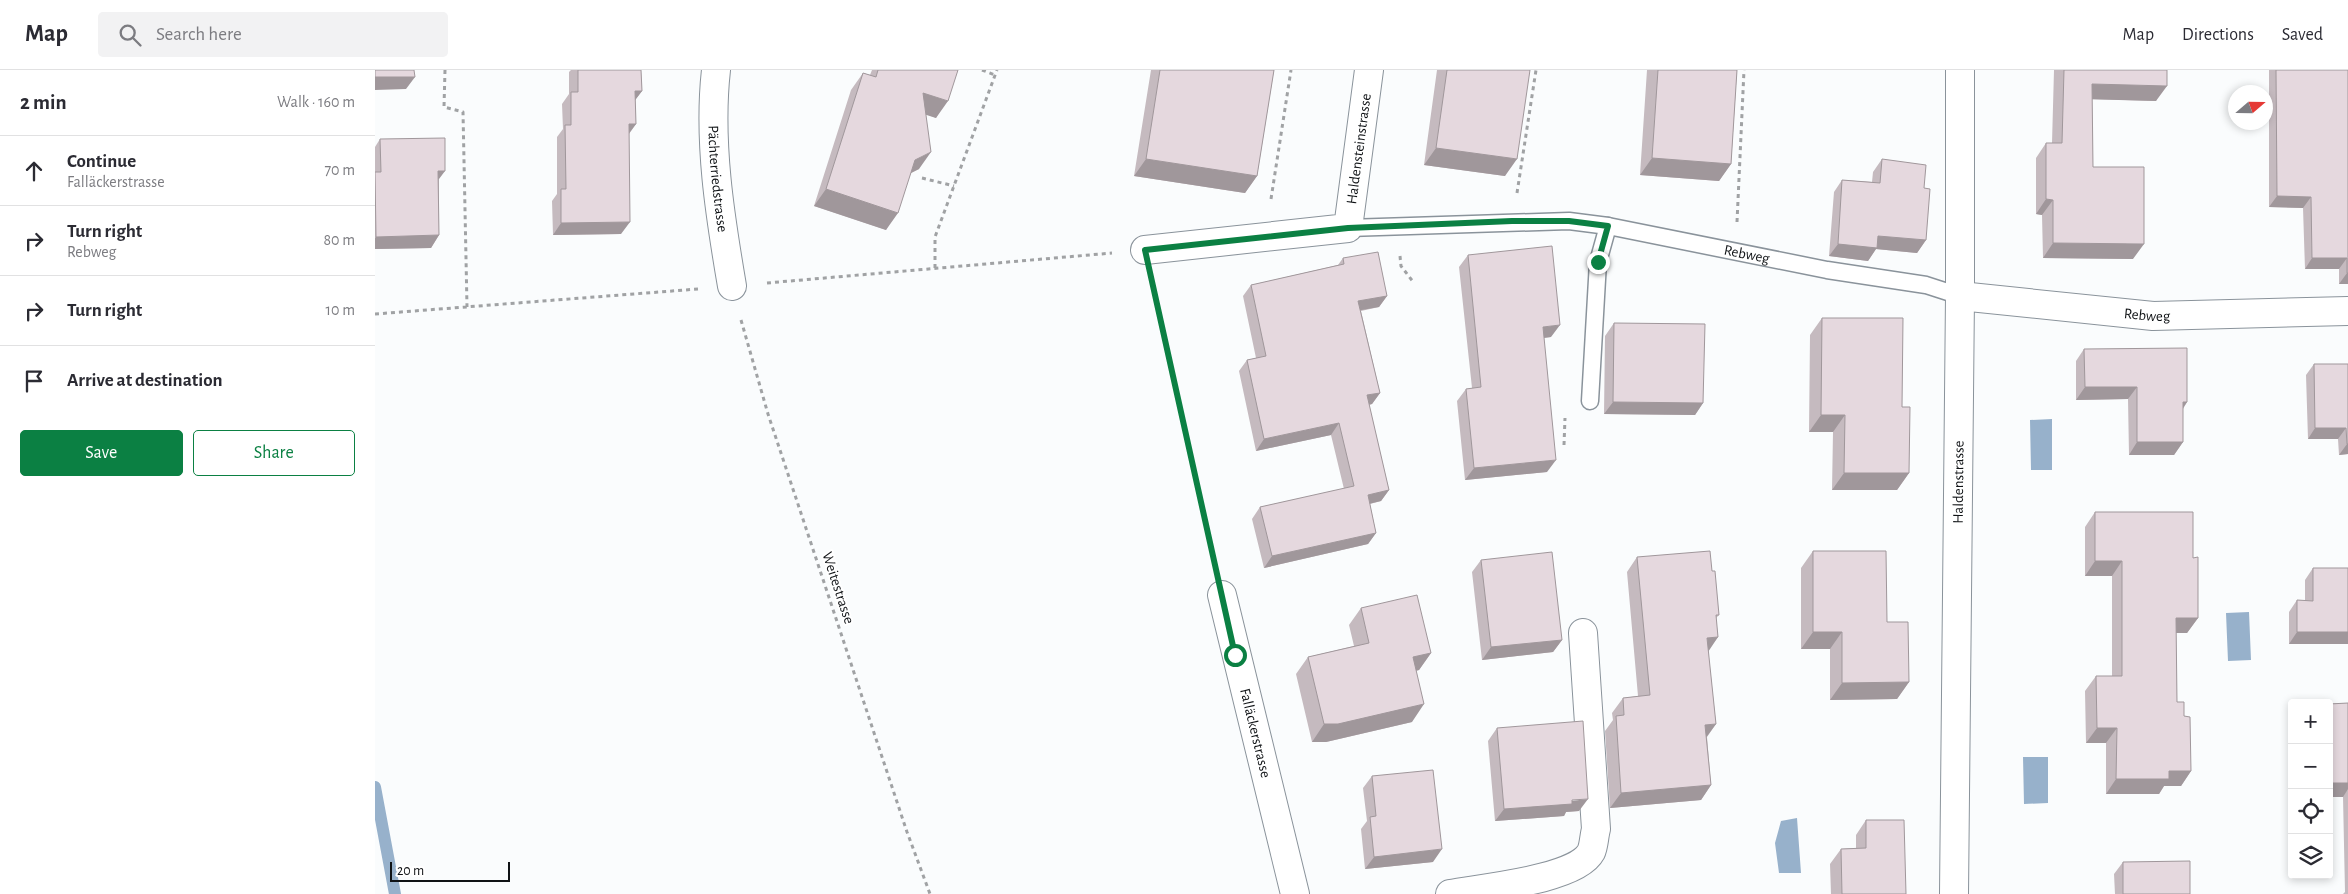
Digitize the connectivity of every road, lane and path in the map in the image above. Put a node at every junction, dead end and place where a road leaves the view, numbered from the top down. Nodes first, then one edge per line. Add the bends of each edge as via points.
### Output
1 (445, 70) edge
2 (716, 70) edge
3 (982, 70) edge
4 (997, 70) edge
5 (1291, 70) edge
6 (1369, 70) edge
7 (1536, 70) edge
8 (1744, 70) edge
9 (1959, 70) edge
10 (995, 75) junction
11 (923, 178) edge
12 (954, 186) junction
13 (1516, 196) dead end
14 (1264, 203) dead end
15 (1608, 226) junction
16 (1348, 228) junction
17 (1145, 250) joint
18 (1735, 250) junction
19 (935, 268) dead end
20 (732, 286) joint
21 (1960, 296) junction
22 (467, 307) dead end
23 (2348, 311) edge
24 (1590, 402) dead end
25 (1222, 595) joint
26 (1583, 633) dead end
27 (930, 894) edge
28 (1295, 894) edge
29 (1450, 894) edge
30 (1954, 894) edge

1 - 22 path via 444,107 463,112
2 - 20 street, Pächterriedstrasse via 713,100 720,214
3 - 10 path
4 - 10 path
5 - 14 path via 1272,199
6 - 16 street, Haldensteinstrasse
7 - 13 path
8 - 18 path
9 - 21 street, Haldenstrasse
10 - 12 path
11 - 12 path
12 - 19 path via 935,238
15 - 16 lane, Rebweg via 1569,221 1512,221
15 - 18 lane, Rebweg
15 - 24 lane via 1598,262
16 - 17 street, Rebweg
17 - 25 path
18 - 21 lane, Rebweg via 1827,270 1926,285
20 - 27 path, Weitestrasse via 768,414
21 - 23 street, Rebweg via 2153,316
21 - 30 street, Haldenstrasse
25 - 28 street, Falläckerstrasse
26 - 29 street via 1595,829 1591,852 1576,867 1554,876

